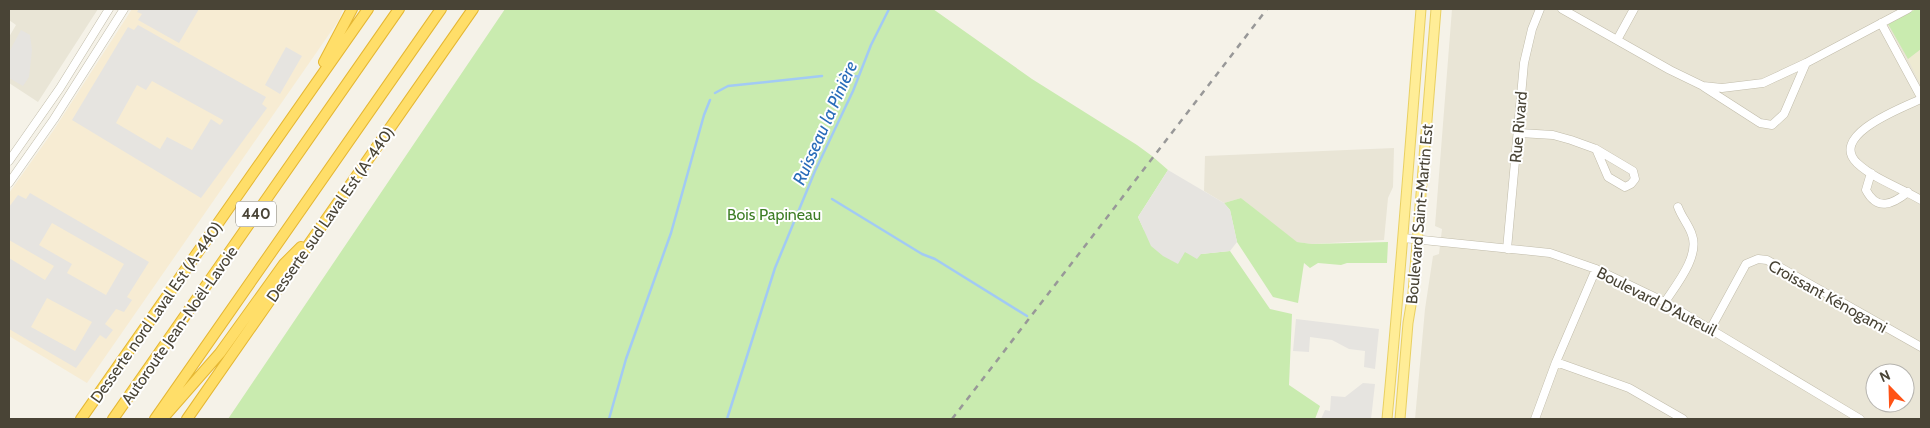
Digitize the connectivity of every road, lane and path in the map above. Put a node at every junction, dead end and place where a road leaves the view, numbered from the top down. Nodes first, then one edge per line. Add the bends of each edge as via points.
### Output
1 (109, 9) edge
2 (124, 9) edge
3 (352, 9) edge
4 (368, 9) edge
5 (399, 9) edge
6 (441, 9) edge
7 (473, 9) edge
8 (1421, 9) edge
9 (1436, 9) edge
10 (1540, 9) edge
11 (1562, 9) edge
12 (1634, 9) edge
13 (1908, 9) edge
14 (1881, 23) junction
15 (1617, 40) junction
16 (1806, 63) junction
17 (1703, 86) junction
18 (309, 92) junction
19 (1921, 98) edge
20 (1518, 133) junction
21 (1596, 149) junction
22 (9, 161) edge
23 (1871, 174) junction
24 (9, 183) edge
25 (1908, 192) junction
26 (1921, 200) edge
27 (1678, 207) dead end
28 (323, 224) junction
29 (1403, 238) junction
30 (1417, 239) junction
31 (1507, 248) junction
32 (1596, 269) junction
33 (1665, 302) junction
34 (1411, 310) junction
35 (1396, 314) junction
36 (1711, 328) junction
37 (1921, 347) edge
38 (1556, 362) junction
39 (1390, 380) junction
40 (1403, 381) junction
41 (81, 419) edge
42 (113, 419) edge
43 (155, 419) edge
44 (162, 419) edge
45 (187, 419) edge
46 (1387, 419) edge
47 (1400, 419) edge
48 (1535, 419) edge
49 (1683, 419) edge
50 (1860, 419) edge

1 - 22 street
2 - 24 street
3 - 18 highway
4 - 18 highway, Desserte nord Laval Est (A-440)
5 - 42 highway, Autoroute Jean-Noël-Lavoie / 440
6 - 43 highway, 440
7 - 28 highway, Desserte sud Laval Est (A-440)
8 - 29 main road, Boulevard Saint-Martin Est
9 - 30 main road, Boulevard Saint-Martin Est
10 - 20 street, Rue Rivard via 1524,58
11 - 15 street
12 - 15 street
13 - 14 street
14 - 16 street
14 - 19 street
15 - 17 street
16 - 17 street via 1763,83 1722,88
16 - 17 street via 1784,114 1772,125 1760,123
18 - 41 highway, Desserte nord Laval Est (A-440)
19 - 23 street via 1872,123 1858,132 1852,141 1856,162
20 - 21 street via 1553,136
20 - 31 street, Rue Rivard
21 - 21 street via 1608,177 1625,187 1631,184 1635,179 1633,171
23 - 25 street
23 - 25 street via 1866,190 1877,202 1886,204
25 - 26 street
27 - 33 street via 1692,235 1693,249 1688,266
28 - 44 highway via 284,264 220,353
28 - 45 highway, Desserte sud Laval Est (A-440)
29 - 30 street, Boulevard D'Auteuil
29 - 35 main road, Boulevard Saint-Martin Est
30 - 31 street, Boulevard D'Auteuil
30 - 34 main road, Boulevard Saint-Martin Est
31 - 32 street, Boulevard D'Auteuil via 1550,253
32 - 33 street, Boulevard D'Auteuil
32 - 38 street
33 - 36 street, Boulevard D'Auteuil
34 - 35 main road
34 - 40 main road, Boulevard Saint-Martin Est
35 - 39 main road, Boulevard Saint-Martin Est
36 - 37 street, Croissant Kénogami via 1746,264 1758,259 1767,260
36 - 50 street, Boulevard D'Auteuil
38 - 48 street
38 - 49 street via 1629,388
39 - 40 main road
39 - 46 main road, Boulevard Saint-Martin Est
40 - 47 main road, Boulevard Saint-Martin Est

